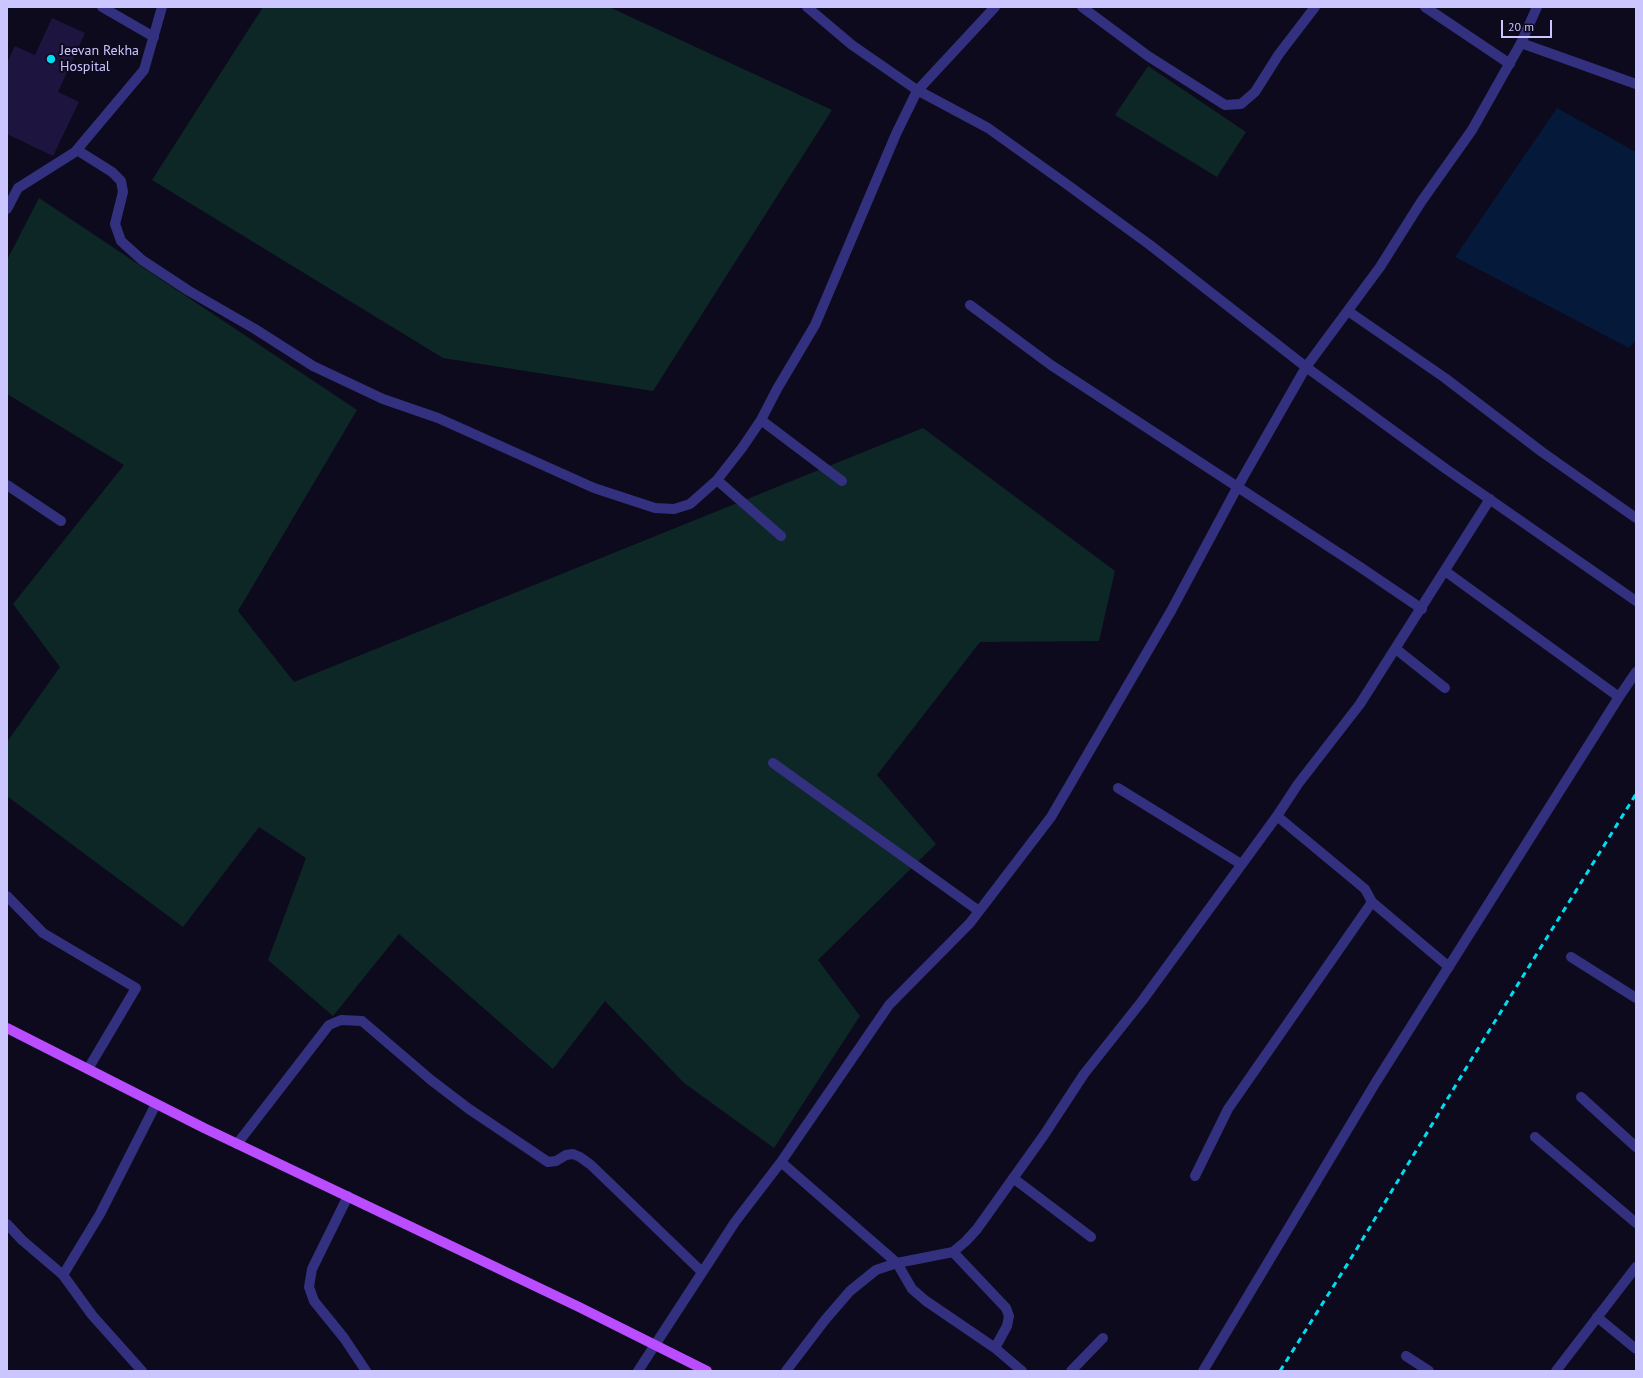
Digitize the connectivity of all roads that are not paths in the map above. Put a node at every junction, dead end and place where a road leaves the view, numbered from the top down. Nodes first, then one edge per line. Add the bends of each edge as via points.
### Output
1 (102, 7) edge
2 (162, 7) edge
3 (807, 7) edge
4 (995, 7) edge
5 (1082, 7) edge
6 (1315, 7) edge
7 (1425, 7) edge
8 (1537, 7) edge
9 (154, 37) junction
10 (1522, 43) junction
11 (1510, 64) junction
12 (1636, 84) edge
13 (917, 90) junction
14 (77, 150) junction
15 (7, 209) edge
16 (970, 305) dead end
17 (1348, 311) junction
18 (1306, 366) junction
19 (760, 420) junction
20 (717, 480) junction
21 (842, 481) dead end
22 (7, 485) edge
23 (1238, 486) junction
24 (1490, 500) junction
25 (1636, 518) edge
26 (61, 520) dead end
27 (781, 536) dead end
28 (1445, 571) junction
29 (1636, 601) edge
30 (1422, 609) junction
31 (1396, 649) junction
32 (1636, 672) edge
33 (1445, 688) dead end
34 (1619, 697) junction
35 (773, 763) dead end
36 (1118, 788) dead end
37 (1277, 816) junction
38 (1241, 864) junction
39 (7, 896) edge
40 (1372, 902) junction
41 (979, 911) junction
42 (1571, 957) dead end
43 (1449, 967) junction
44 (1636, 998) edge
45 (7, 1028) edge
46 (88, 1069) junction
47 (1581, 1097) dead end
48 (156, 1104) junction
49 (1535, 1137) dead end
50 (237, 1144) junction
51 (1636, 1147) edge
52 (781, 1162) junction
53 (1195, 1176) dead end
54 (1013, 1178) junction
55 (348, 1196) junction
56 (1636, 1223) edge
57 (7, 1224) edge
58 (1091, 1237) dead end
59 (953, 1252) junction
60 (897, 1263) junction
61 (1636, 1267) edge
62 (702, 1272) junction
63 (63, 1275) junction
64 (1597, 1317) junction
65 (1103, 1338) dead end
66 (654, 1345) junction
67 (995, 1348) junction
68 (1636, 1350) edge
69 (1406, 1356) dead end
70 (142, 1371) edge
71 (366, 1371) edge
72 (638, 1371) edge
73 (707, 1371) edge
74 (786, 1371) edge
75 (1022, 1371) edge
76 (1072, 1371) edge
77 (1203, 1371) edge
78 (1429, 1371) edge
79 (1556, 1371) edge

1 - 9 street
2 - 9 street
3 - 13 street via 852,45
4 - 13 street
5 - 6 street via 1148,56 1225,105 1241,104 1255,92
7 - 11 street
8 - 10 street
9 - 14 street via 144,70
10 - 11 street
10 - 12 street
11 - 17 street via 1472,130
13 - 18 street via 1001,137 1150,245
13 - 19 street via 815,325
14 - 15 street via 18,188
14 - 20 street via 112,172 121,181 123,192 115,224 121,241 142,260 189,291 312,366 383,399 438,418 594,488 655,508 674,509 690,504
16 - 23 street via 1051,365
17 - 18 street
17 - 25 street via 1445,378 1542,452
18 - 23 street
18 - 24 street
19 - 20 street
19 - 21 street
20 - 27 street
22 - 26 street
23 - 30 street
23 - 41 street via 1171,611 1051,817
24 - 28 street
24 - 29 street
28 - 30 street
28 - 34 street
30 - 31 street
31 - 33 street
31 - 37 street via 1360,704 1298,784
32 - 34 street
34 - 43 street
35 - 41 street
36 - 38 street
37 - 38 street
37 - 40 street via 1365,889
38 - 54 street via 1142,1001 1084,1074
39 - 46 street via 43,933 136,988
40 - 43 street
40 - 53 street via 1228,1110
41 - 52 street via 889,1005
42 - 44 street
43 - 77 street via 1376,1082
45 - 46 main road
46 - 48 main road
47 - 51 street
48 - 50 main road
48 - 63 street via 100,1214
49 - 56 street
50 - 55 main road
50 - 62 street via 329,1025 342,1020 362,1021 462,1104 548,1162 566,1155 580,1156
52 - 60 street
52 - 62 street via 734,1222
54 - 58 street
54 - 59 street via 977,1229
55 - 66 main road
55 - 71 street via 312,1269 309,1287 314,1301 344,1338
57 - 63 street
59 - 60 street
59 - 67 street via 1006,1308 1007,1326
60 - 67 street via 912,1289
60 - 74 street via 876,1270 850,1291
61 - 64 street
62 - 66 street
63 - 70 street via 92,1315
64 - 68 street
64 - 79 street
65 - 76 street
66 - 72 street
66 - 73 main road
67 - 75 street
69 - 78 street

